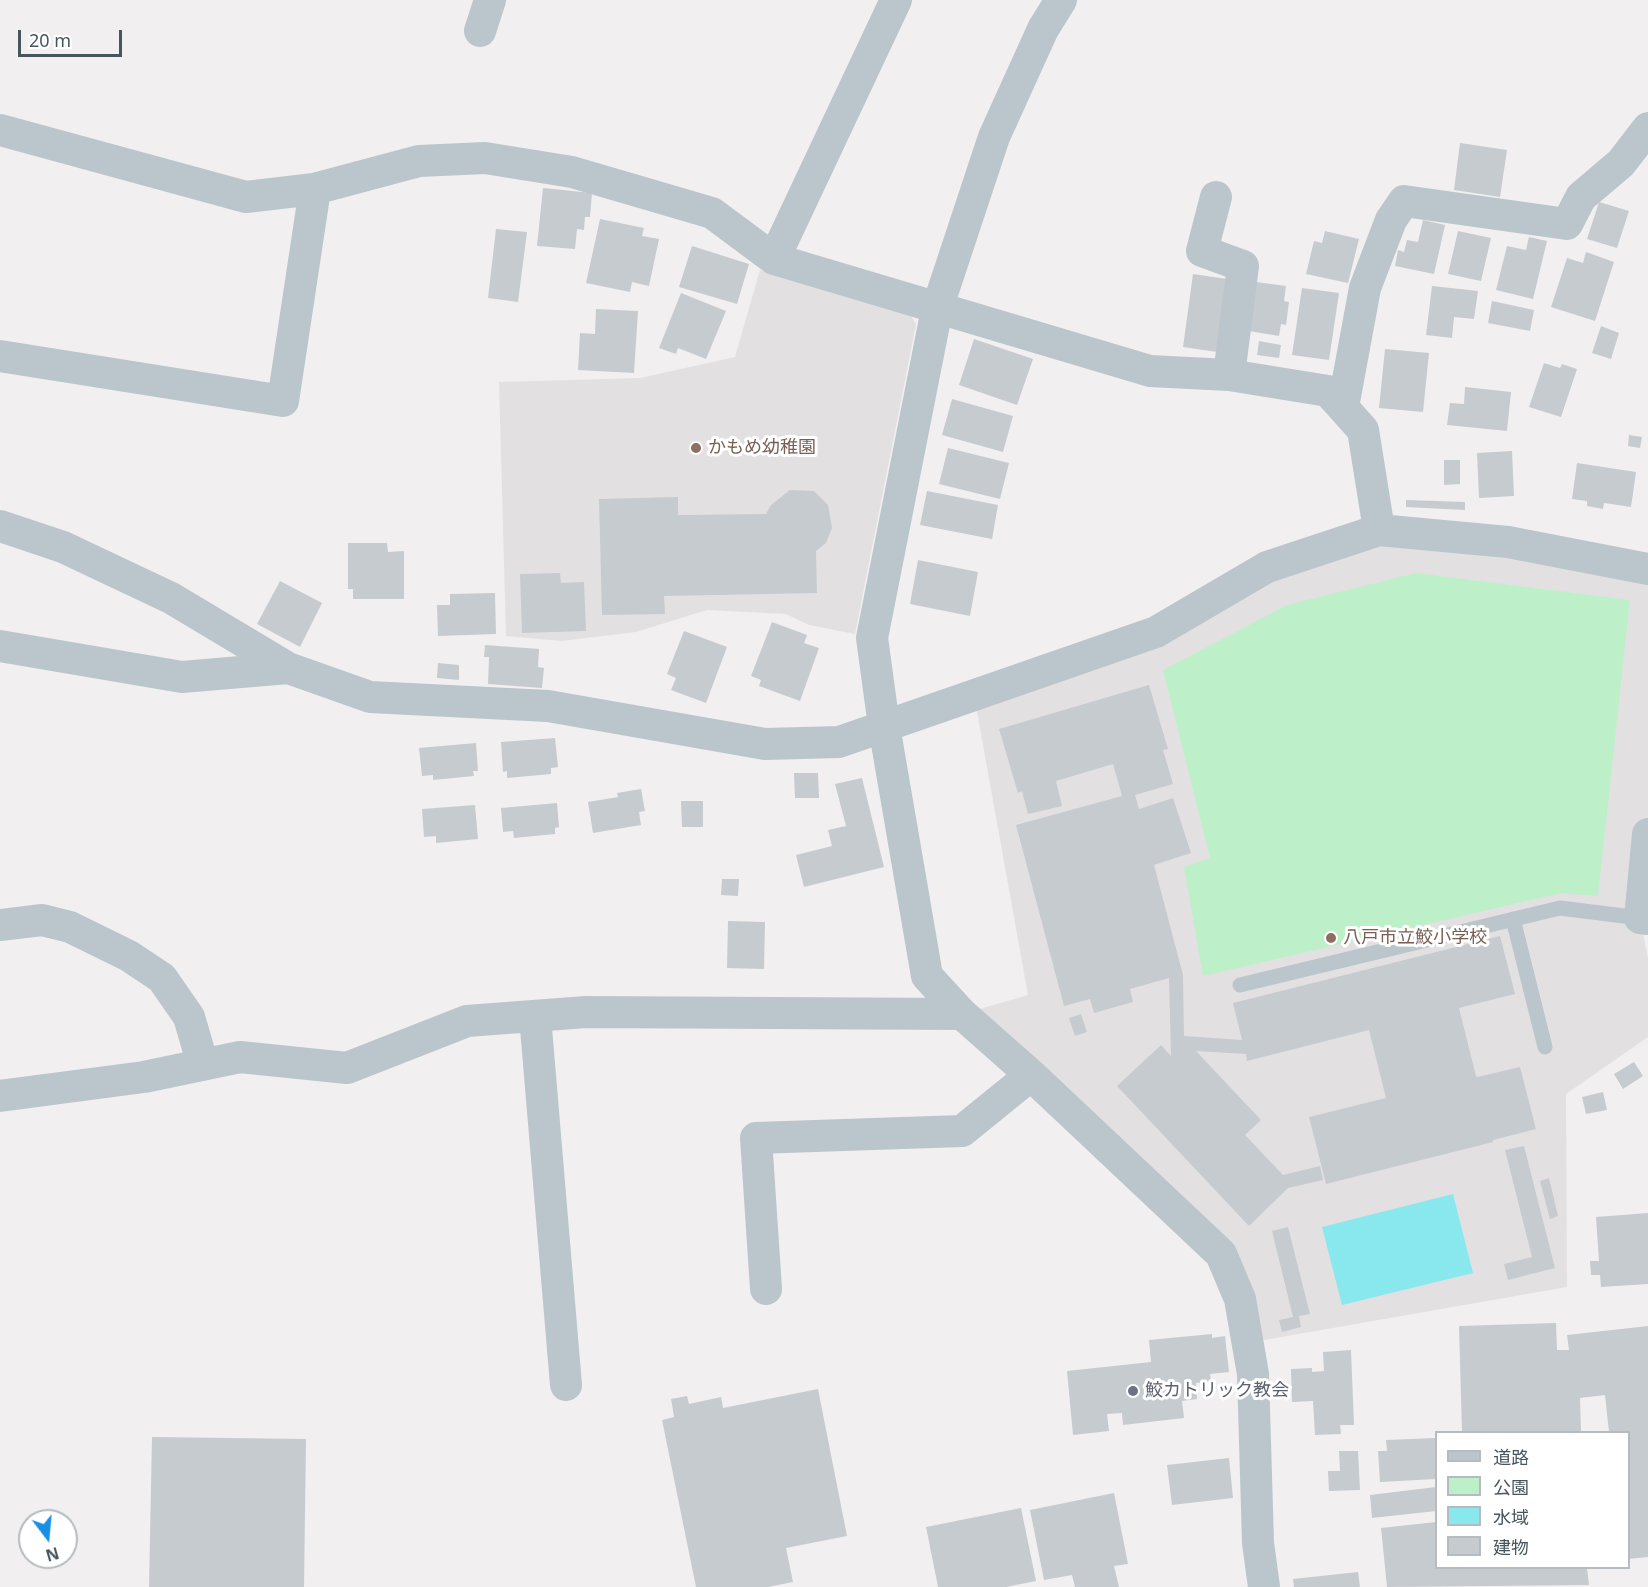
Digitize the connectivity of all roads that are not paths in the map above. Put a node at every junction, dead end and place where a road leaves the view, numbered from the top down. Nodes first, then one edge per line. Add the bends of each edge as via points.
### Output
1 (490, 0) edge
2 (896, 0) edge
3 (1061, 0) edge
4 (480, 31) dead end
5 (1648, 128) edge
6 (0, 130) edge
7 (315, 189) junction
8 (1216, 197) dead end
9 (774, 259) junction
10 (937, 309) junction
11 (0, 356) edge
12 (1229, 375) junction
13 (1343, 407) junction
14 (0, 526) edge
15 (1379, 530) junction
16 (1648, 569) edge
17 (0, 646) edge
18 (288, 668) junction
19 (884, 726) junction
20 (1648, 834) edge
21 (1513, 919) junction
22 (1644, 919) edge
23 (0, 925) edge
24 (1240, 985) dead end
25 (962, 1014) junction
26 (535, 1016) junction
27 (1545, 1047) dead end
28 (203, 1065) junction
29 (1032, 1075) junction
30 (0, 1096) edge
31 (766, 1289) dead end
32 (566, 1385) dead end
33 (1264, 1587) edge

1 - 4 street
2 - 9 street
3 - 10 street via 1043,29 994,137
5 - 13 street via 1621,163 1581,197 1567,224 1404,201 1391,220 1365,288
6 - 7 street via 246,197
7 - 9 street via 419,161 485,158 572,172 712,213
7 - 11 street via 283,401
8 - 12 street via 1202,251 1243,266
9 - 10 street
10 - 12 street via 1150,372
10 - 19 street via 872,638
12 - 13 street via 1328,391
13 - 15 street via 1363,430
14 - 18 street via 63,547 171,598
15 - 16 street via 1508,542
15 - 19 street via 1267,567 1156,632
17 - 18 street via 182,677
18 - 19 street via 370,697 548,706 765,744 839,742
19 - 25 street via 927,976
20 - 22 street
21 - 22 lane via 1560,908
21 - 24 lane
21 - 27 lane
23 - 28 street via 42,920 70,927 154,972 189,1017
25 - 26 street via 586,1012
25 - 29 street
26 - 28 street via 468,1021 347,1068 240,1058
26 - 32 street
28 - 30 street
29 - 31 street via 962,1131 756,1138
29 - 33 street via 1221,1254 1240,1299 1253,1374 1258,1543

